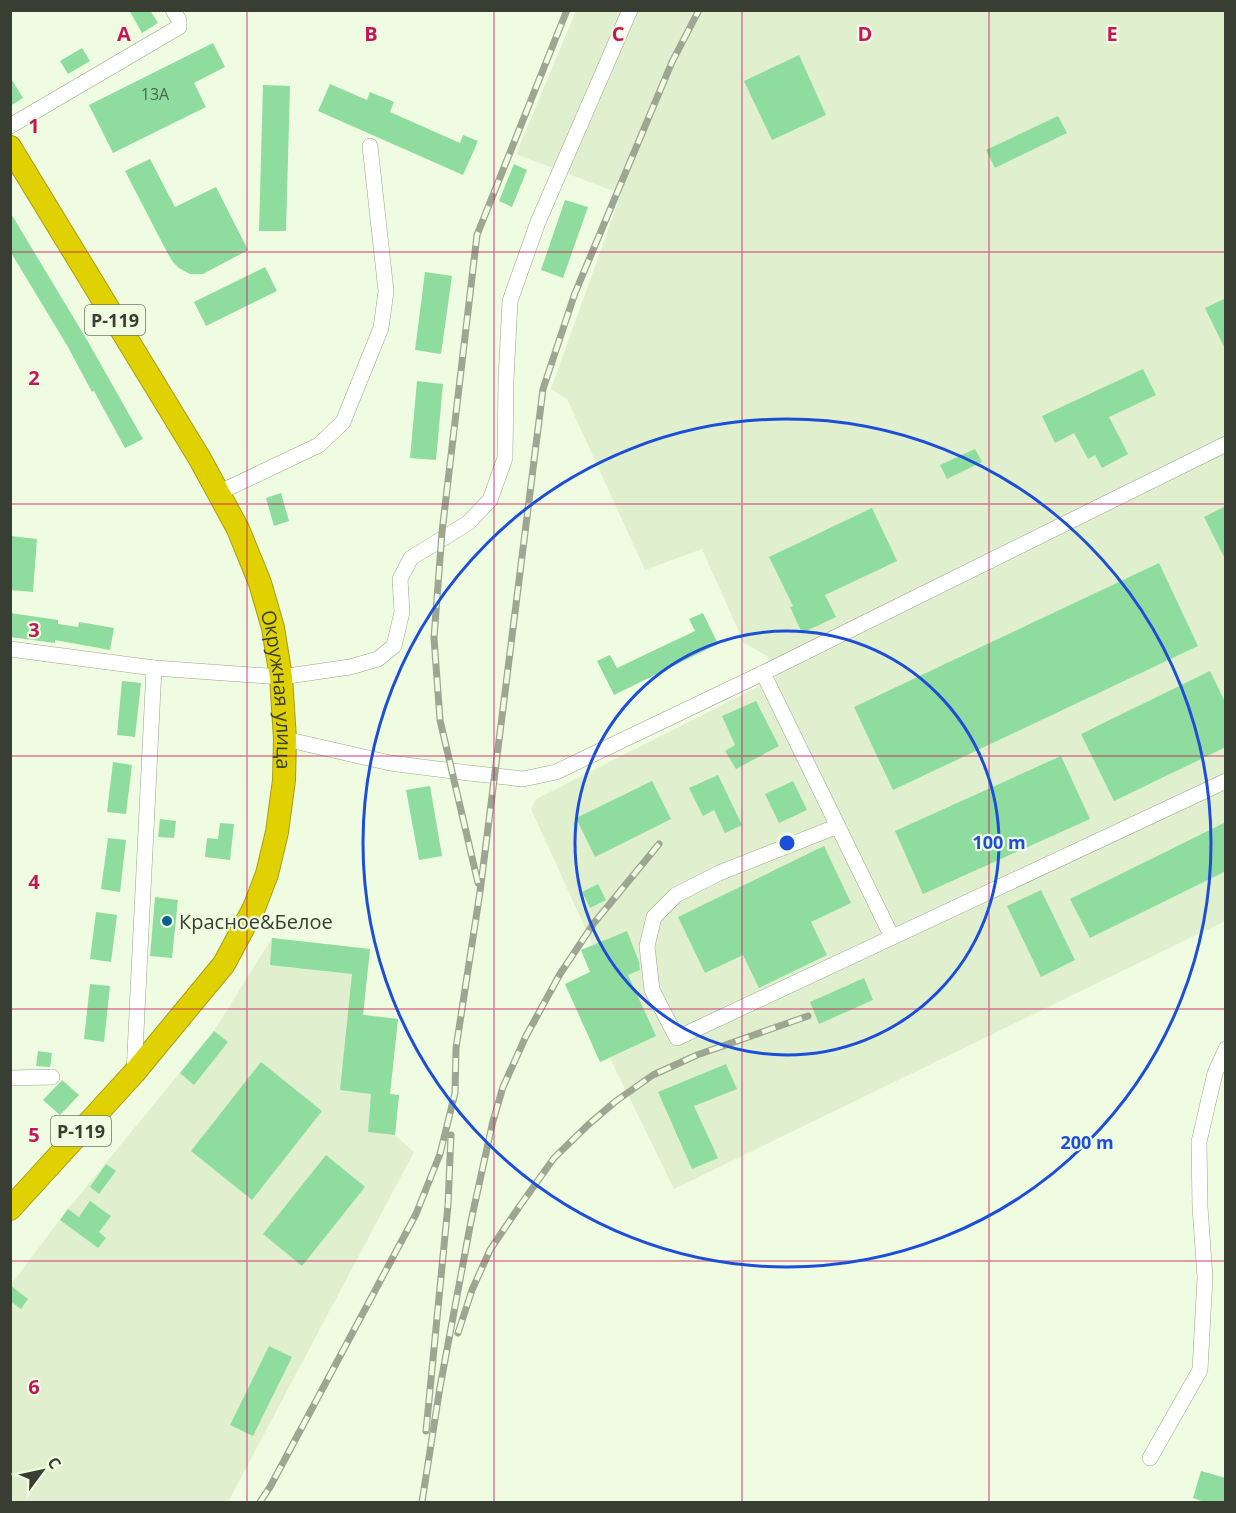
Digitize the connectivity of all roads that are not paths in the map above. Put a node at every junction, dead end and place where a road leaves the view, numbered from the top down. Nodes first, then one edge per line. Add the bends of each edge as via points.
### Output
1 (173, 10) edge
2 (630, 10) edge
3 (10, 126) edge
4 (370, 146) dead end
5 (10, 147) edge
6 (1226, 444) edge
7 (218, 493) junction
8 (10, 648) edge
9 (154, 668) junction
10 (763, 673) junction
11 (281, 677) junction
12 (285, 739) junction
13 (1226, 781) edge
14 (838, 826) junction
15 (892, 937) junction
16 (1226, 1049) edge
17 (134, 1073) junction
18 (52, 1077) dead end
19 (10, 1078) edge
20 (19, 1191) edge
21 (10, 1209) edge
22 (1150, 1458) dead end

1 - 3 street via 179,27
2 - 11 street via 538,222 510,301 505,458 490,500 468,523 411,558 400,579 402,612 394,646 378,658 350,668
4 - 7 street via 386,291 381,328 343,422 319,445
5 - 7 highway, Окружная улица / Р-119
6 - 10 street
7 - 11 highway, Окружная улица / Р-119 via 260,583
8 - 9 street
9 - 11 street
9 - 17 street
10 - 12 street via 556,772 523,779 390,763
10 - 14 street
11 - 12 highway, Окружная улица / Р-119
12 - 17 highway, Окружная улица / Р-119 via 277,832 254,908 224,964
13 - 15 street
14 - 15 street
14 - 15 street via 719,873 676,895 654,917 647,946 652,990 677,1038
16 - 22 street via 1215,1073 1199,1142 1205,1277 1200,1370
17 - 20 highway, Окружная улица / Р-119
18 - 19 street
20 - 21 highway, Окружная улица / Р-119

